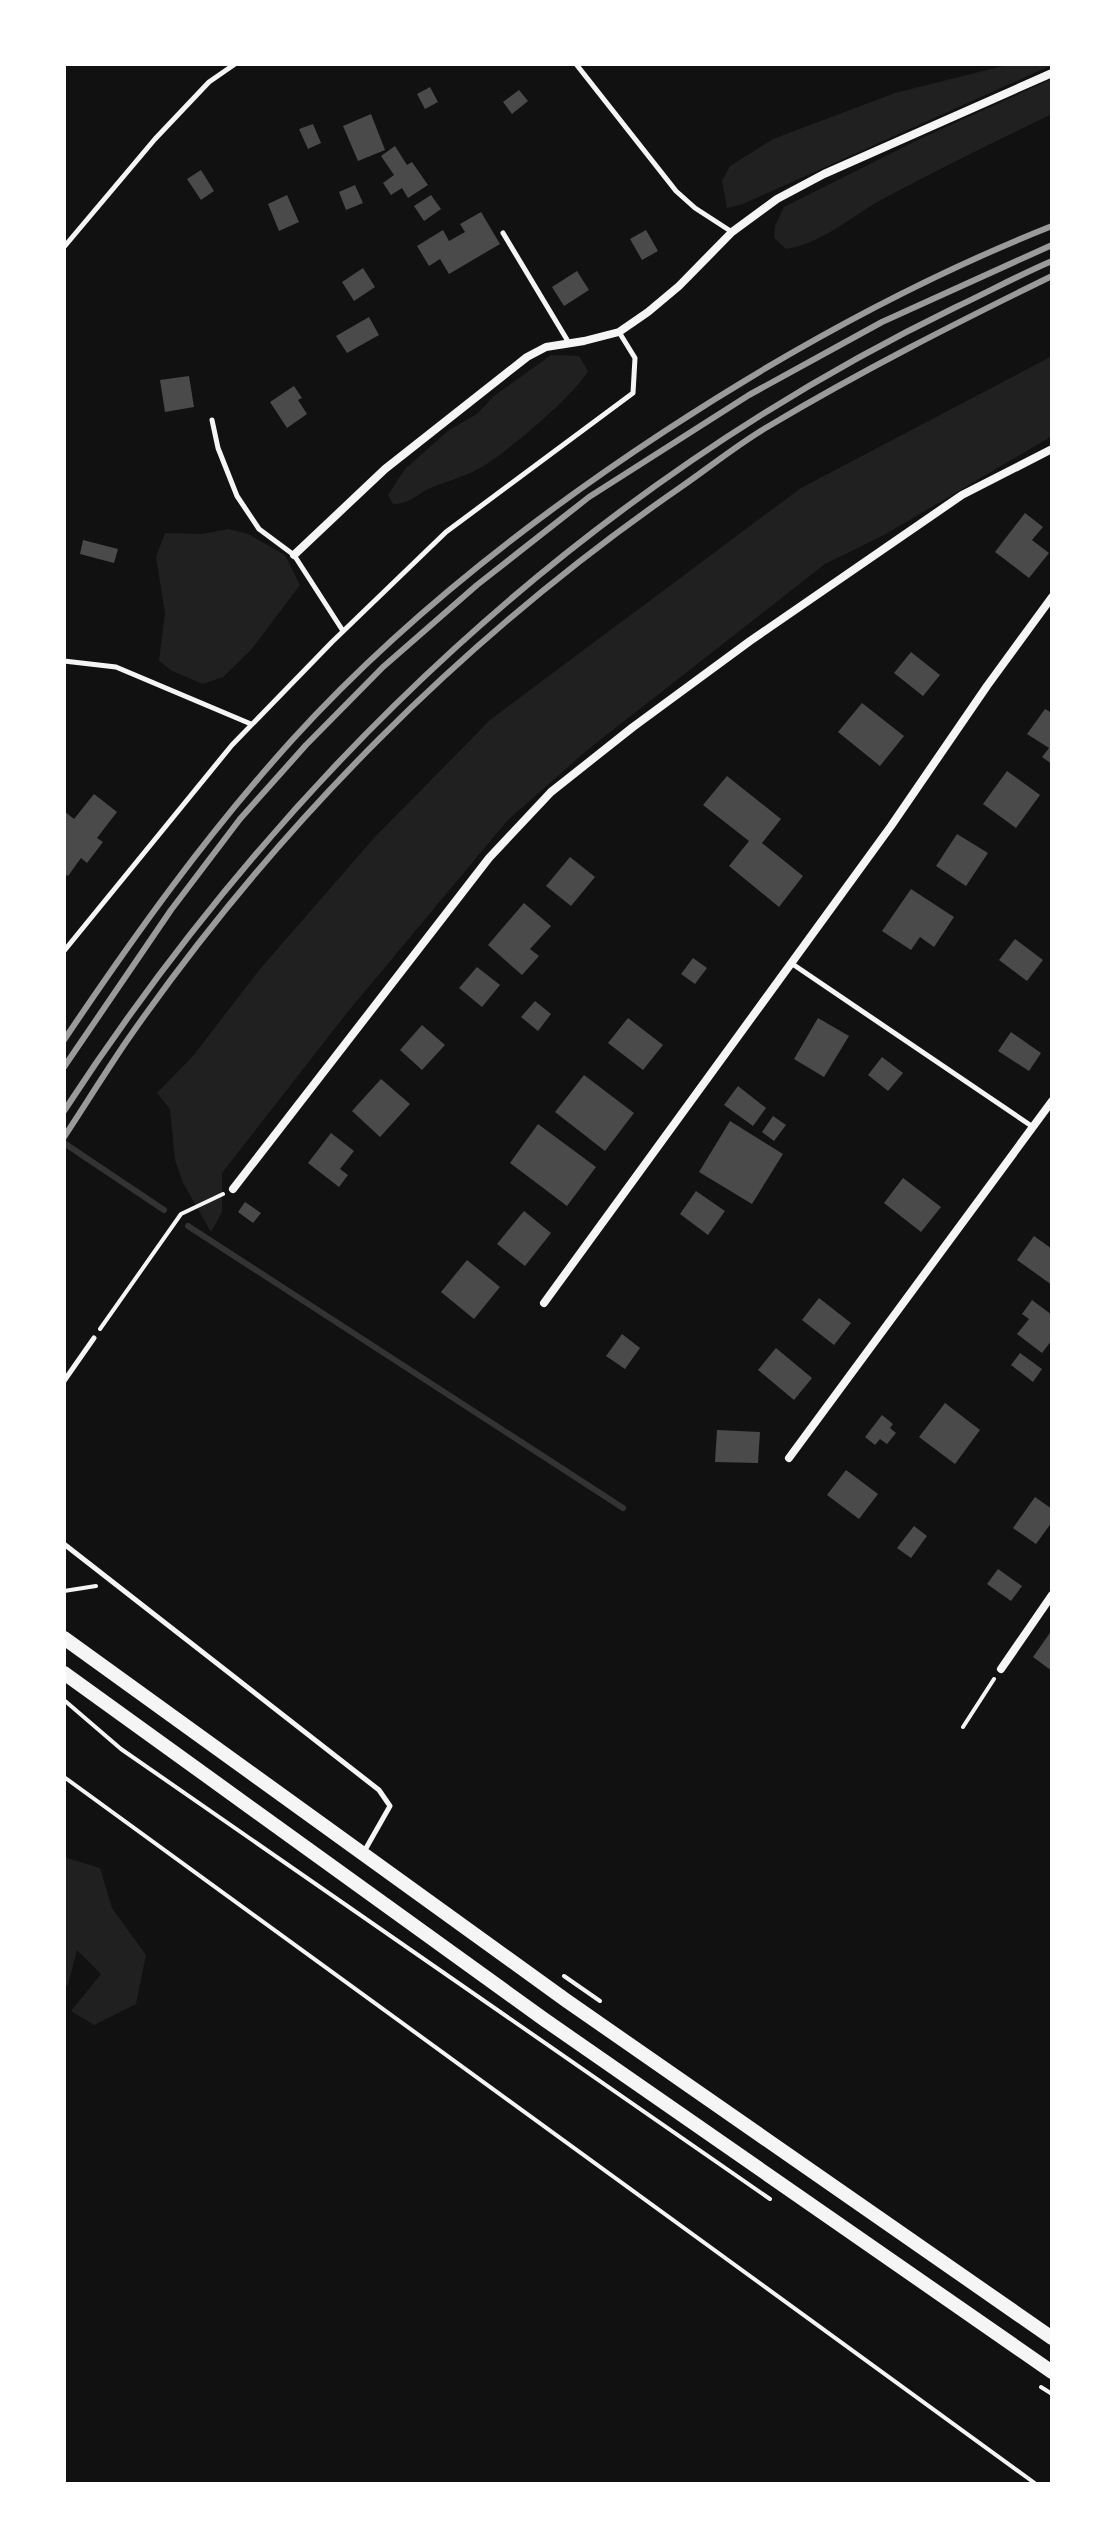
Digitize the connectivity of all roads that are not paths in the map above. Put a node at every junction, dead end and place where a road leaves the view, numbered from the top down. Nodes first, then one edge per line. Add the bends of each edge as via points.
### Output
1 (235, 64) edge
2 (576, 64) edge
3 (1052, 73) edge
4 (732, 232) junction
5 (503, 233) dead end
6 (64, 247) edge
7 (619, 332) junction
8 (570, 344) junction
9 (212, 420) dead end
10 (1052, 449) edge
11 (294, 555) junction
12 (1052, 597) edge
13 (343, 631) junction
14 (64, 661) edge
15 (251, 724) junction
16 (64, 951) edge
17 (790, 963) junction
18 (1052, 1101) edge
19 (1033, 1127) junction
20 (233, 1189) road end
21 (544, 1303) dead end
22 (94, 1338) road end
23 (64, 1381) edge
24 (789, 1458) dead end
25 (64, 1544) edge
26 (1052, 1595) edge
27 (64, 1638) edge
28 (1001, 1669) road end
29 (64, 1673) edge
30 (362, 1855) junction
31 (1052, 2338) edge
32 (1052, 2372) edge

1 - 6 lane via 209,82 155,139
2 - 4 lane via 676,191
3 - 4 street via 824,174
4 - 7 street via 679,286
5 - 8 lane
7 - 8 street
7 - 13 lane via 635,358 633,393 446,532
8 - 11 street via 546,347 527,357 385,469
9 - 11 lane via 237,496 259,529
10 - 20 street via 962,495 750,641 551,792 489,858
11 - 13 lane
12 - 17 street
13 - 15 lane
14 - 15 lane via 116,667
15 - 16 lane
17 - 19 lane
17 - 21 street
18 - 19 street
19 - 24 street
22 - 23 lane
25 - 30 lane via 379,1790 390,1806
26 - 28 street
27 - 30 main road
29 - 32 main road via 545,2020
30 - 31 main road

